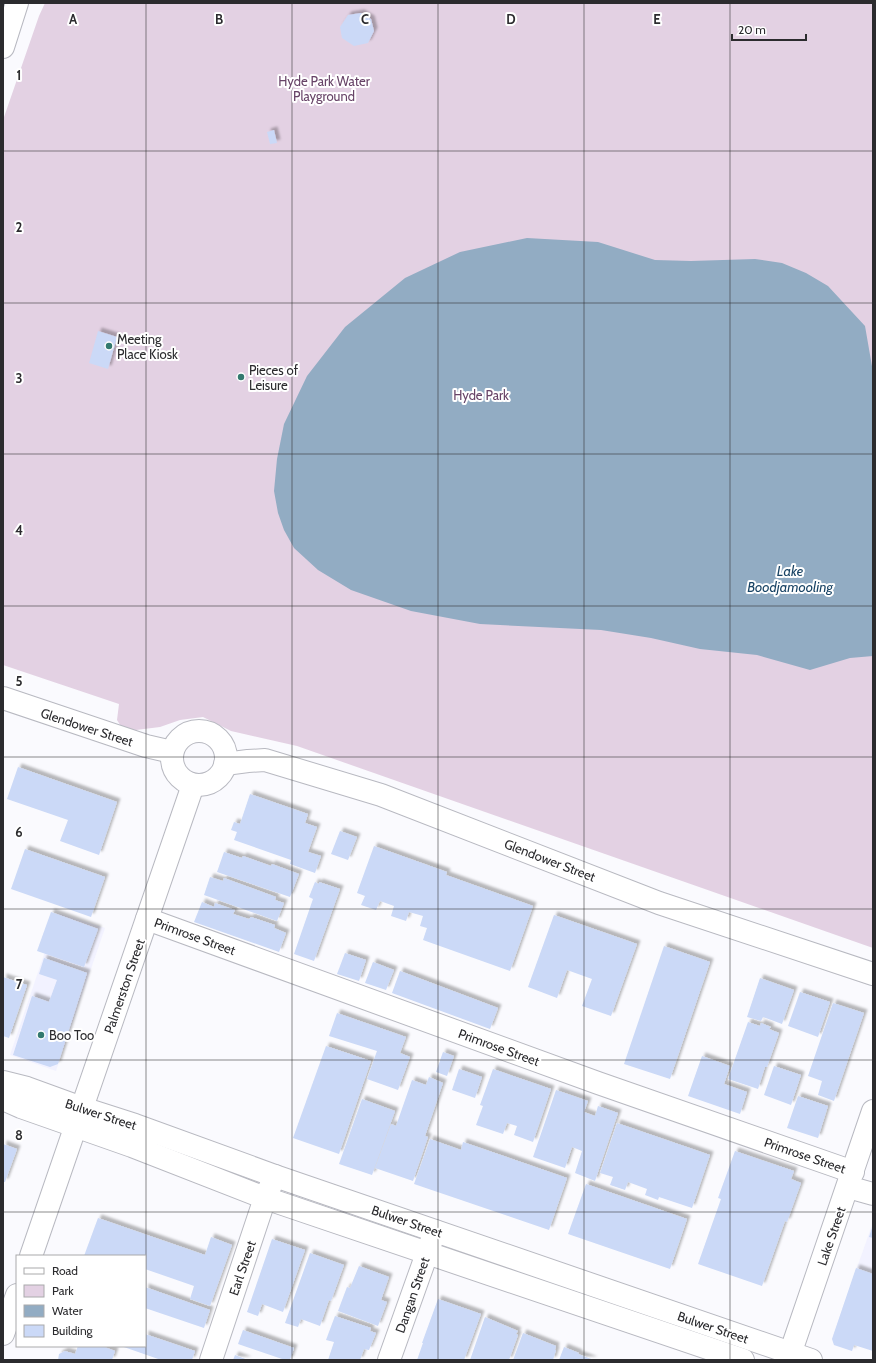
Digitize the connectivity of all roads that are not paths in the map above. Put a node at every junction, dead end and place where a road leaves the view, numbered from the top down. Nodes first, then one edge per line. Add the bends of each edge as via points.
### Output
1 (17, 3) edge
2 (3, 47) edge
3 (3, 698) edge
4 (172, 752) junction
5 (225, 764) junction
6 (193, 785) junction
7 (147, 919) junction
8 (873, 974) edge
9 (3, 1082) edge
10 (3, 1098) edge
11 (873, 1111) edge
12 (79, 1117) junction
13 (275, 1176) junction
14 (850, 1180) junction
15 (873, 1194) edge
16 (266, 1198) junction
17 (435, 1231) junction
18 (427, 1252) junction
19 (31, 1255) edge
20 (16, 1298) edge
21 (3, 1334) edge
22 (790, 1356) edge
23 (211, 1360) edge
24 (389, 1360) edge
25 (743, 1360) edge
26 (811, 1360) edge

1 - 2 street
3 - 4 street, Glendower Street via 146,746
4 - 5 street via 184,735 205,731 222,743
4 - 6 street via 172,764 177,775
5 - 6 street via 224,770 216,779 205,785
5 - 8 street, Glendower Street via 265,760 381,795 659,903
6 - 7 street, Palmerston Street
7 - 12 street, Palmerston Street
7 - 14 street, Primrose Street via 598,1083
9 - 12 street, Bulwer Street via 27,1088
10 - 12 street, Bulwer Street via 21,1107
11 - 14 street, Lake Street
12 - 13 street, Bulwer Street via 139,1126
12 - 16 street, Bulwer Street via 139,1149
12 - 19 street, Palmerston Street
13 - 16 street, Earl Street
13 - 17 street, Bulwer Street
14 - 15 street, Primrose Street
14 - 22 street, Lake Street
16 - 18 street, Bulwer Street
16 - 23 street, Earl Street
17 - 18 street, Dangan Street
17 - 22 street, Bulwer Street
18 - 24 street, Dangan Street
18 - 25 street, Bulwer Street
20 - 21 street
22 - 26 street, Bulwer Street

